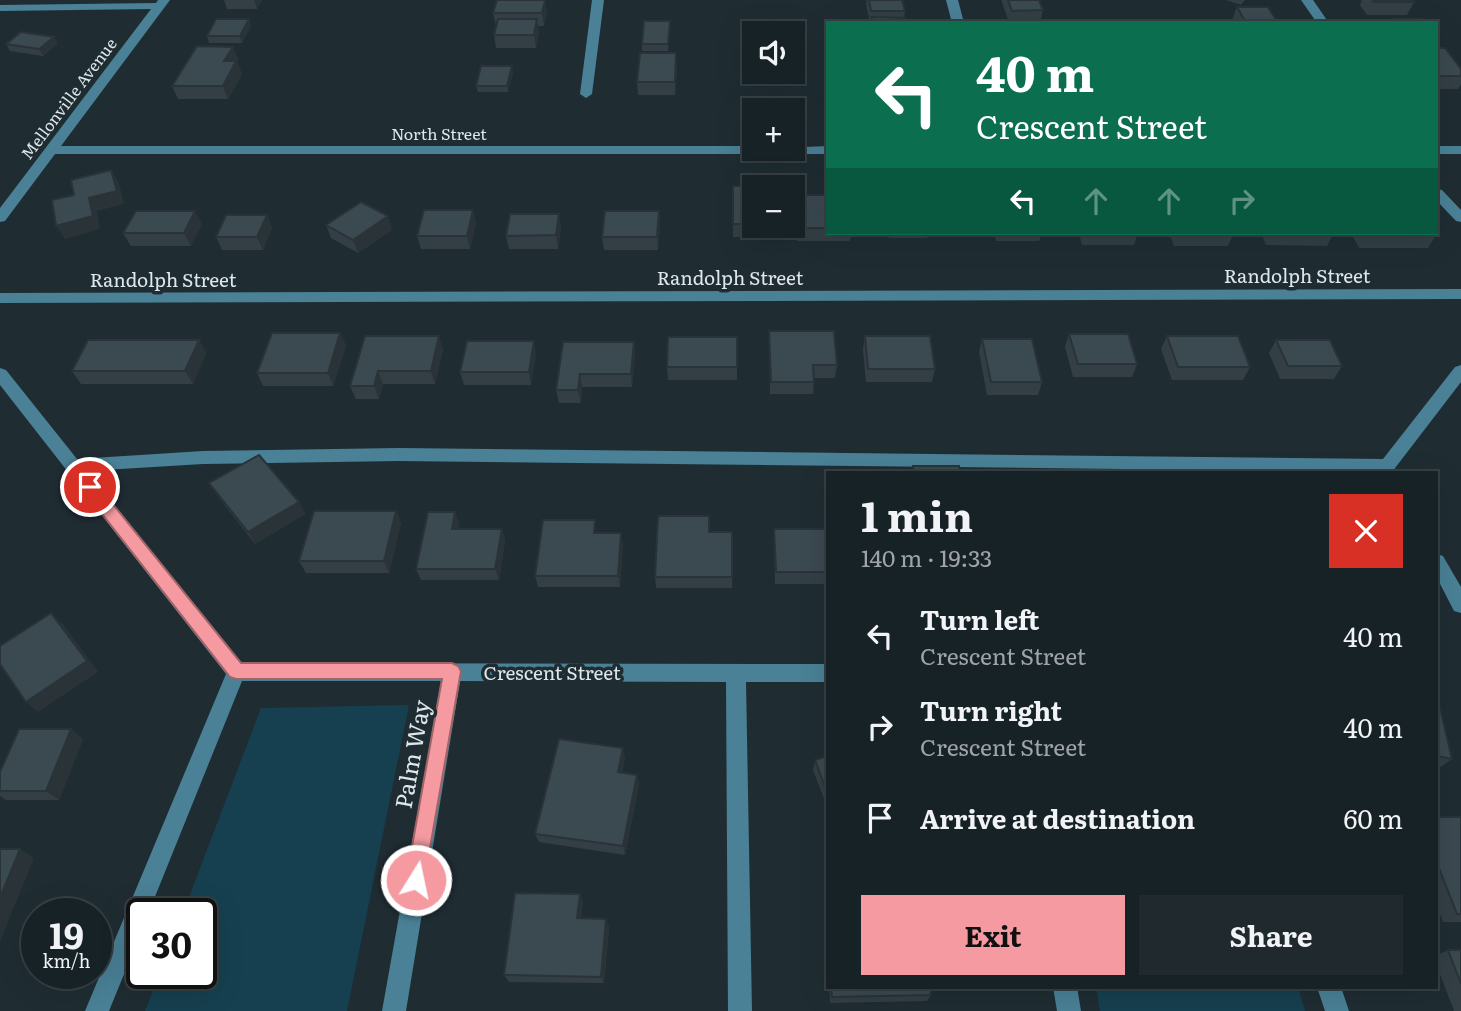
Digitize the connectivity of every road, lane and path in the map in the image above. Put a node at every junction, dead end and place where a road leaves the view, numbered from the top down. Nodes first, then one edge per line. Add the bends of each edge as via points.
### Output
1 (598, 0) edge
2 (952, 0) edge
3 (1307, 0) edge
4 (161, 3) edge
5 (0, 8) edge
6 (957, 21) edge
7 (1322, 21) edge
8 (586, 94) dead end
9 (50, 150) junction
10 (826, 150) edge
11 (1438, 150) edge
12 (1461, 150) edge
13 (1438, 193) edge
14 (0, 218) edge
15 (1461, 218) edge
16 (1461, 293) edge
17 (0, 299) edge
18 (1461, 371) edge
19 (0, 374) edge
20 (73, 466) junction
21 (1386, 470) edge
22 (1438, 563) edge
23 (1461, 605) edge
24 (236, 671) junction
25 (452, 671) junction
26 (736, 673) junction
27 (826, 673) edge
28 (1065, 989) edge
29 (1330, 989) edge
30 (97, 1011) edge
31 (394, 1011) edge
32 (740, 1011) edge
33 (1069, 1011) edge
34 (1337, 1011) edge

1 - 8 street
2 - 6 street
3 - 7 street
4 - 5 street
4 - 9 street, Mellonville Avenue
9 - 10 street, North Street
9 - 14 street, Mellonville Avenue
11 - 12 street
13 - 15 street
16 - 17 street, Randolph Street
18 - 21 street
19 - 20 street
20 - 21 street via 299,454 875,458
20 - 24 street
22 - 23 street
24 - 25 street, Crescent Street
24 - 30 street
25 - 26 street, Crescent Street
25 - 31 street, Palm Way
26 - 27 street, Crescent Street
26 - 32 street
28 - 33 street
29 - 34 street

